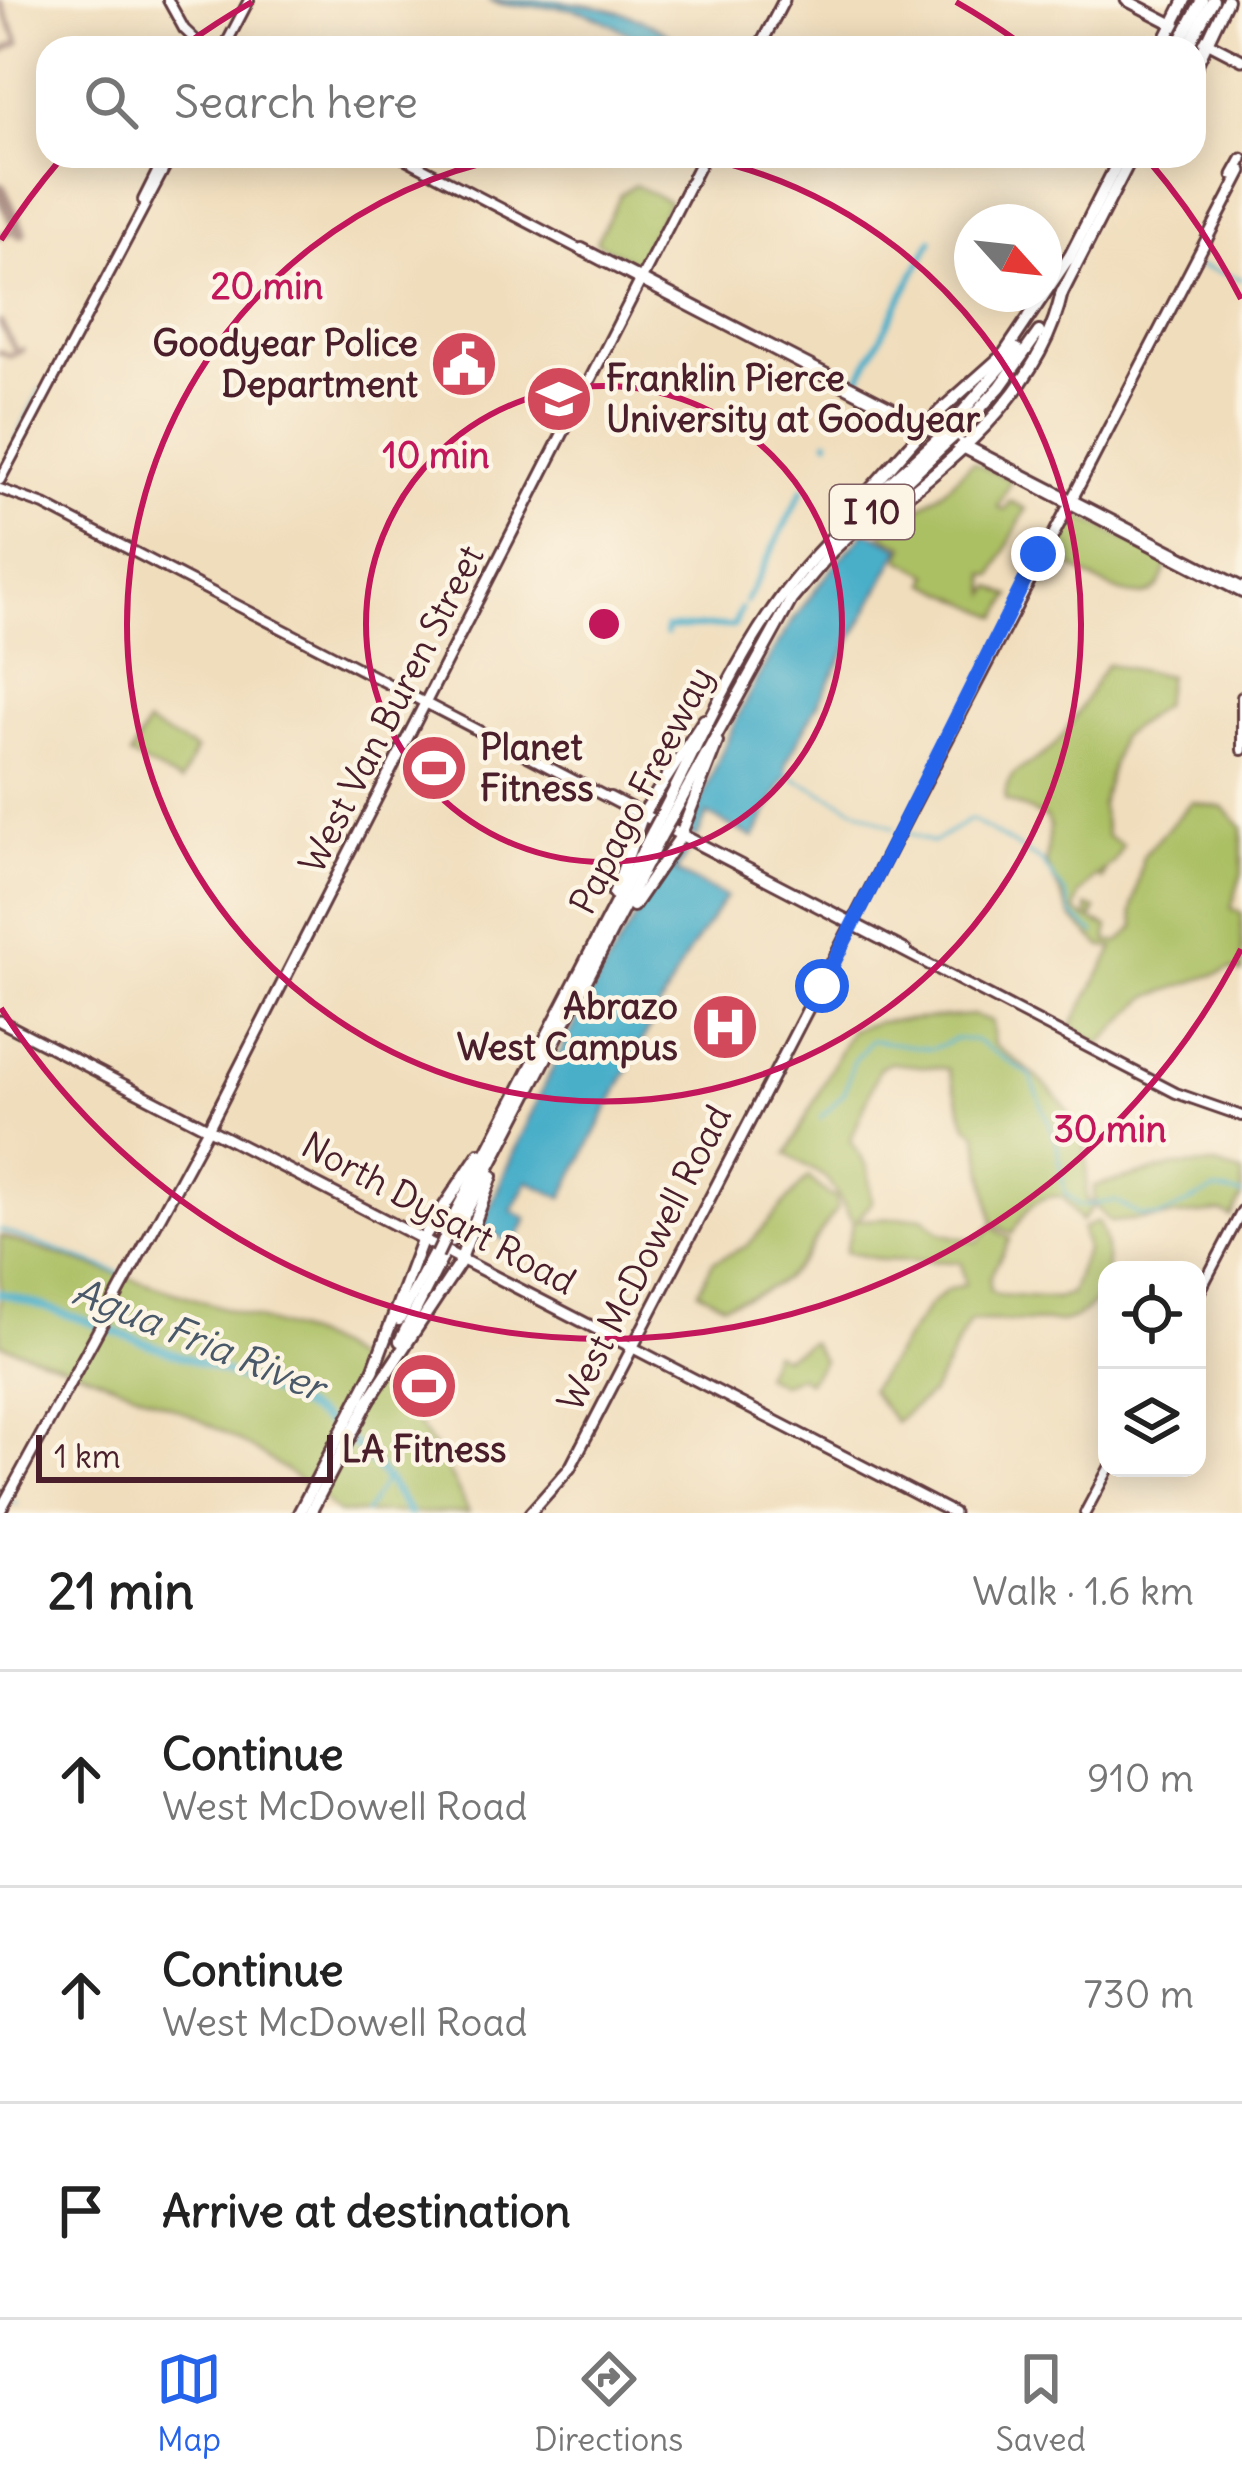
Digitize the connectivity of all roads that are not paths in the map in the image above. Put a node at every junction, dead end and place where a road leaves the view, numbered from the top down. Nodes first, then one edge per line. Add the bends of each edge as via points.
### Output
1 (166, 0) edge
2 (249, 0) edge
3 (787, 0) edge
4 (1126, 0) edge
5 (1139, 0) edge
6 (1185, 0) edge
7 (1207, 0) edge
8 (1227, 0) edge
9 (1172, 20) junction
10 (190, 36) edge
11 (230, 36) edge
12 (768, 36) edge
13 (1166, 36) edge
14 (1188, 36) edge
15 (1202, 36) edge
16 (1206, 38) edge
17 (1212, 41) junction
18 (1206, 51) edge
19 (1242, 57) edge
20 (1242, 159) edge
21 (159, 168) edge
22 (163, 168) edge
23 (424, 168) edge
24 (432, 168) edge
25 (700, 168) edge
26 (1116, 168) edge
27 (1121, 168) edge
28 (1121, 168) edge
29 (1242, 171) edge
30 (156, 172) junction
31 (152, 193) junction
32 (496, 204) junction
33 (1218, 205) junction
34 (137, 225) junction
35 (1214, 225) junction
36 (1070, 256) junction
37 (1191, 264) junction
38 (642, 280) junction
39 (1062, 292) edge
40 (1050, 312) edge
41 (1053, 312) edge
42 (796, 363) junction
43 (1139, 364) junction
44 (820, 370) junction
45 (1116, 409) junction
46 (565, 424) junction
47 (925, 427) junction
48 (563, 436) junction
49 (1099, 436) junction
50 (944, 438) junction
51 (965, 448) junction
52 (1096, 455) junction
53 (998, 468) junction
54 (1029, 477) junction
55 (0, 484) edge
56 (531, 494) junction
57 (1068, 501) junction
58 (1127, 531) junction
59 (805, 568) junction
60 (804, 584) junction
61 (1239, 587) edge
62 (1242, 698) edge
63 (423, 703) junction
64 (716, 719) junction
65 (477, 732) junction
66 (709, 733) junction
67 (1242, 750) edge
68 (642, 816) junction
69 (657, 833) junction
70 (681, 837) junction
71 (851, 925) junction
72 (596, 953) junction
73 (939, 969) junction
74 (987, 994) junction
75 (0, 1021) edge
76 (519, 1090) junction
77 (1242, 1114) edge
78 (514, 1120) junction
79 (209, 1127) junction
80 (1242, 1210) edge
81 (379, 1218) junction
82 (396, 1220) junction
83 (423, 1237) junction
84 (446, 1239) junction
85 (462, 1258) junction
86 (1206, 1280) edge
87 (631, 1346) junction
88 (378, 1375) junction
89 (1103, 1477) edge
90 (308, 1506) edge
91 (0, 1511) edge
92 (530, 1513) edge
93 (953, 1513) edge
94 (963, 1513) edge
95 (1085, 1513) edge

1 - 10 main road
2 - 11 main road
3 - 12 main road
4 - 9 main road
5 - 9 main road
6 - 9 highway
7 - 14 highway, bridge
8 - 17 highway
9 - 13 highway
9 - 15 main road
16 - 17 main road
17 - 18 highway
17 - 19 main road
20 - 33 main road, West McDowell Road
21 - 30 main road
22 - 31 main road
23 - 32 main road
24 - 32 main road
25 - 38 main road, West Van Buren Street
26 - 36 highway, Papago Freeway / I 10
27 - 39 highway, Papago Freeway / I 10
28 - 50 highway via 1033,331
29 - 35 main road, West McDowell Road
30 - 31 main road
30 - 34 main road
31 - 34 main road
32 - 38 main road
33 - 35 main road
33 - 37 main road, West McDowell Road
34 - 55 main road
35 - 37 main road, West McDowell Road
36 - 47 highway via 1007,350
36 - 50 highway, Papago Freeway / I 10 via 1020,344
37 - 43 main road, West McDowell Road
37 - 43 main road, West McDowell Road
38 - 42 main road
38 - 44 main road
38 - 46 main road, West Van Buren Street
38 - 48 main road, West Van Buren Street
40 - 50 highway, Papago Freeway / I 10 via 1015,368
41 - 51 highway via 1029,365
42 - 44 main road
42 - 47 main road
43 - 45 main road, West McDowell Road
43 - 45 main road, West McDowell Road
44 - 47 main road
45 - 49 main road, West McDowell Road
45 - 52 main road, West McDowell Road
46 - 48 main road
46 - 56 main road, West Van Buren Street
47 - 51 main road
47 - 59 highway
48 - 56 main road, West Van Buren Street
49 - 52 main road
49 - 57 main road, West McDowell Road
50 - 59 highway, Papago Freeway / I 10
50 - 60 highway, Papago Freeway / I 10
50 - 64 highway via 795,585
51 - 53 main road
51 - 54 main road
51 - 60 highway
52 - 57 main road, West McDowell Road
53 - 54 main road
53 - 57 main road
54 - 57 main road
55 - 63 main road
56 - 63 main road, West Van Buren Street
57 - 58 main road
57 - 58 main road
57 - 71 main road, West McDowell Road
58 - 61 main road
58 - 61 main road
59 - 64 highway, Papago Freeway / I 10 via 744,656
60 - 64 highway, Papago Freeway / I 10
62 - 67 main road
63 - 65 main road
63 - 65 main road
63 - 79 main road, West Van Buren Street
64 - 66 highway
64 - 66 highway
65 - 68 main road
65 - 68 main road
66 - 68 highway
66 - 69 highway, Papago Freeway, bridge
66 - 70 highway
68 - 70 main road
68 - 72 highway
69 - 72 highway, Papago Freeway
69 - 84 highway
70 - 71 main road
70 - 72 highway
71 - 73 main road
71 - 87 main road, West McDowell Road
72 - 76 highway, Papago Freeway
72 - 78 highway, Papago Freeway
73 - 74 main road
73 - 74 main road
74 - 77 main road
74 - 77 main road via 1176,1093
75 - 79 main road, North Dysart Road
76 - 83 highway
76 - 84 highway, Papago Freeway
78 - 84 highway, Papago Freeway
78 - 85 highway
79 - 81 main road, North Dysart Road
79 - 82 main road, North Dysart Road
79 - 91 main road
80 - 86 main road
81 - 82 main road
81 - 83 main road, North Dysart Road
82 - 83 main road, North Dysart Road
83 - 85 main road, North Dysart Road
83 - 88 highway
84 - 88 highway, Papago Freeway, bridge
85 - 87 main road, North Dysart Road
85 - 88 highway
87 - 92 main road, West McDowell Road via 557,1486
87 - 93 main road, North Dysart Road
87 - 94 main road, North Dysart Road
88 - 90 highway, Papago Freeway
88 - 90 highway, Papago Freeway
89 - 95 main road

